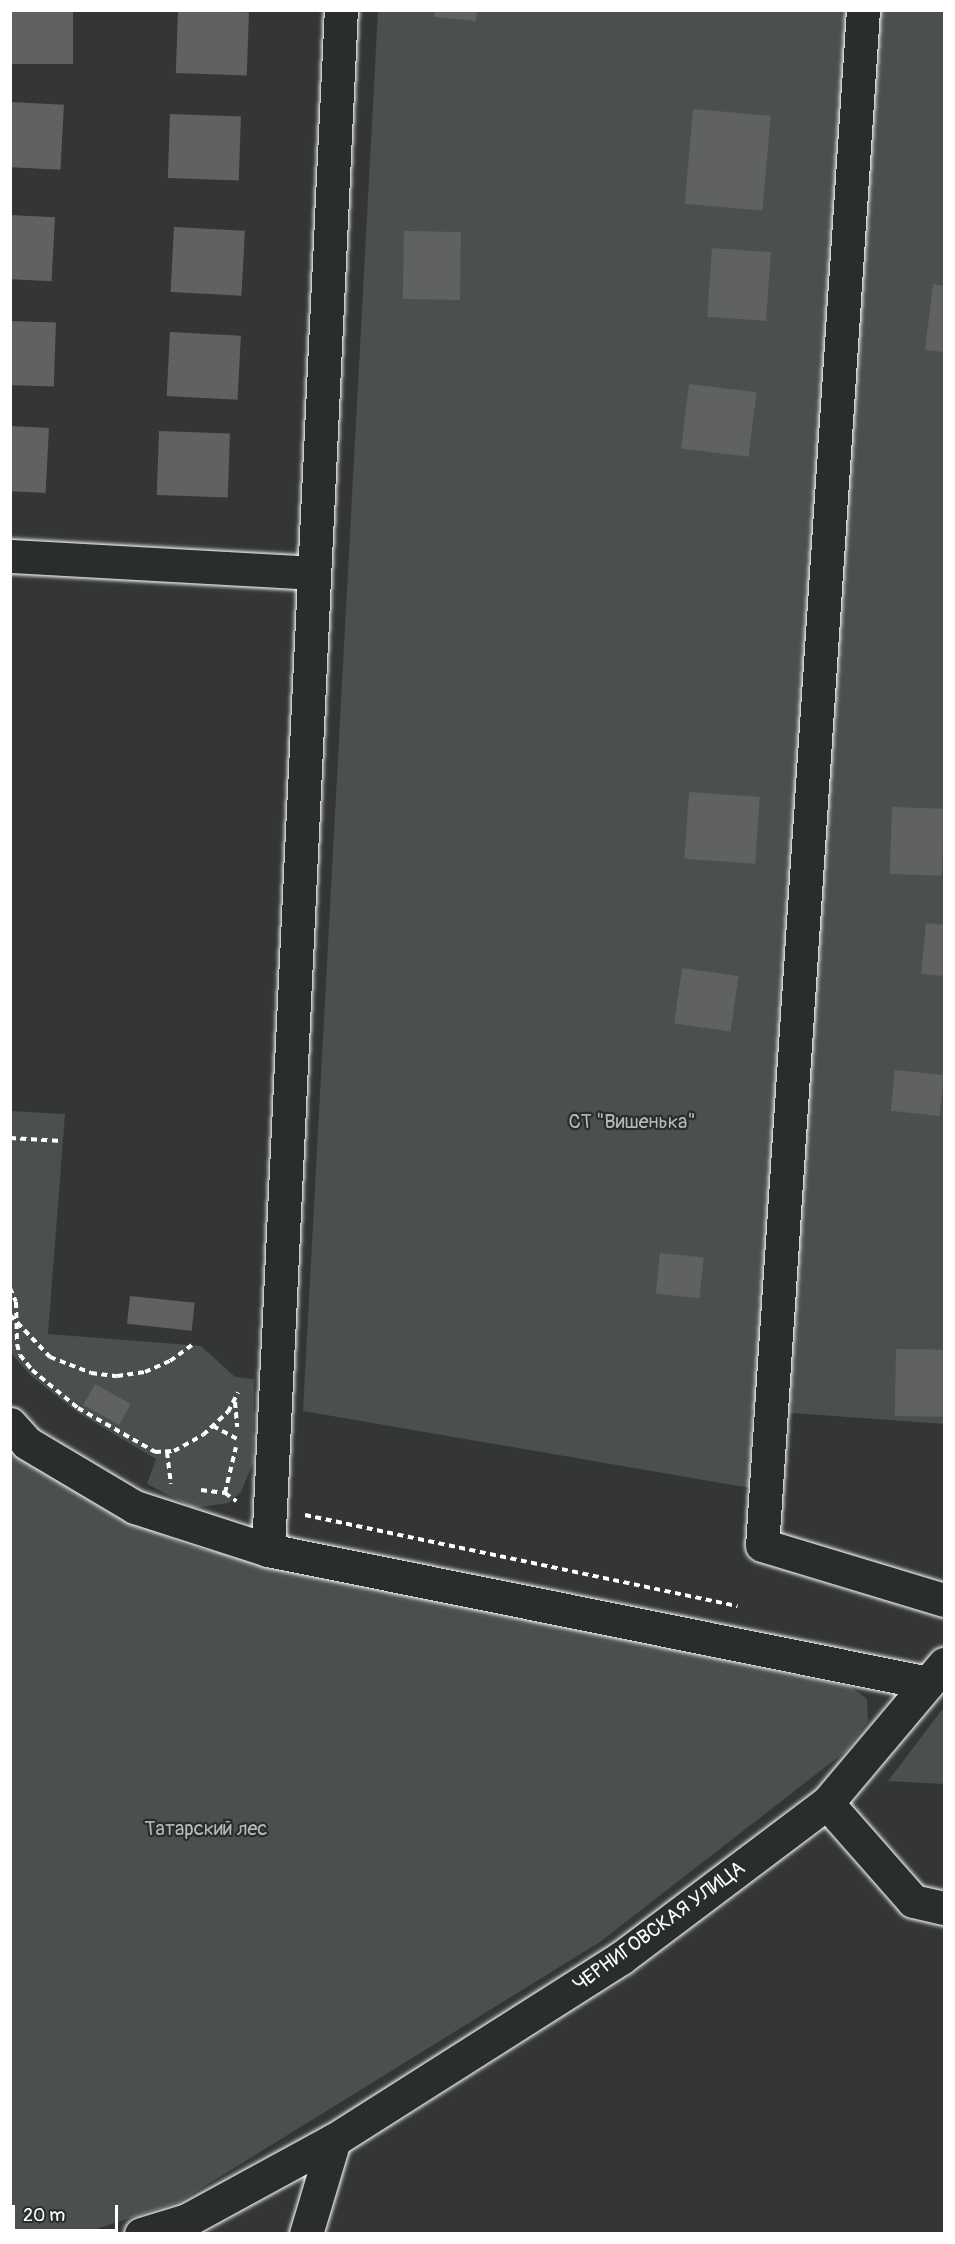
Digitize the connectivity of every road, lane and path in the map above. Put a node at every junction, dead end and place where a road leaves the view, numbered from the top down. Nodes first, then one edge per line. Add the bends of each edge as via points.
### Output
1 (341, 10) edge
2 (863, 10) edge
3 (10, 556) edge
4 (313, 573) junction
5 (10, 1138) edge
6 (62, 1141) dead end
7 (10, 1288) edge
8 (10, 1315) edge
9 (17, 1325) junction
10 (192, 1345) dead end
11 (240, 1383) dead end
12 (235, 1401) junction
13 (10, 1424) edge
14 (213, 1426) junction
15 (237, 1439) junction
16 (167, 1452) junction
17 (182, 1487) dead end
18 (193, 1488) dead end
19 (225, 1493) junction
20 (270, 1508) junction
21 (268, 1550) junction
22 (945, 1600) edge
23 (748, 1608) dead end
24 (936, 1673) edge
25 (827, 1803) junction
26 (945, 1908) edge
27 (334, 2140) junction
28 (141, 2234) edge
29 (306, 2234) edge

1 - 4 street
2 - 22 street via 762,1545
3 - 4 street
4 - 20 street
5 - 6 path
7 - 9 path via 16,1302
8 - 9 path
9 - 10 path via 50,1357 91,1373 117,1376 145,1372
9 - 16 path via 20,1355 32,1370 78,1408 155,1452
11 - 12 path
12 - 14 path
12 - 15 path
13 - 21 street via 27,1443 135,1507
14 - 15 path
14 - 16 path
15 - 19 path
16 - 17 path via 171,1485
18 - 19 path
19 - 20 path via 240,1503
20 - 21 street
20 - 23 path
21 - 24 street
24 - 25 street, ЧЕРНИГОВСКАЯ УЛИЦА
25 - 26 street via 913,1900
25 - 27 street, ЧЕРНИГОВСКАЯ УЛИЦА via 621,1958
27 - 28 street, ЧЕРНИГОВСКАЯ УЛИЦА via 187,2220
27 - 29 street

